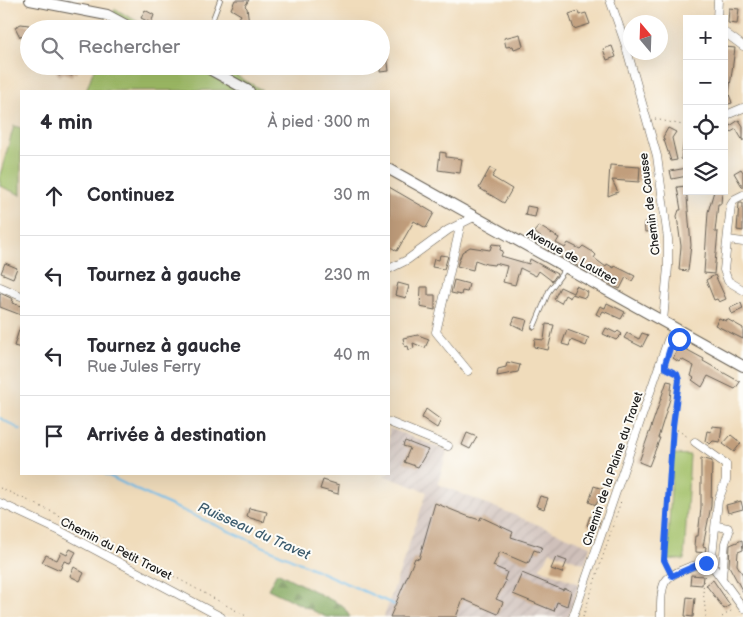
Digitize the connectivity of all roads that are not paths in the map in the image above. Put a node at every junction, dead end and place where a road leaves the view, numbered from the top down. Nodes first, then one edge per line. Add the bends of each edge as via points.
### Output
1 (30, 0) edge
2 (220, 0) edge
3 (610, 0) edge
4 (718, 0) edge
5 (717, 15) edge
6 (116, 20) edge
7 (212, 20) edge
8 (728, 35) edge
9 (743, 46) edge
10 (220, 75) edge
11 (247, 90) edge
12 (743, 108) edge
13 (728, 114) edge
14 (390, 171) edge
15 (743, 195) edge
16 (474, 217) junction
17 (461, 223) junction
18 (728, 240) junction
19 (743, 242) edge
20 (390, 268) edge
21 (566, 268) junction
22 (0, 287) edge
23 (743, 290) edge
24 (20, 296) edge
25 (663, 321) junction
26 (534, 327) dead end
27 (675, 328) junction
28 (743, 366) edge
29 (468, 371) dead end
30 (390, 422) edge
31 (695, 442) road end
32 (448, 446) dead end
33 (0, 503) edge
34 (717, 526) junction
35 (709, 563) junction
36 (722, 576) junction
37 (742, 606) edge
38 (221, 617) edge
39 (573, 617) edge
40 (661, 617) edge

1 - 6 main road via 107,15
2 - 7 lane
3 - 25 street, Chemin de Causse via 626,43 657,156 668,239
4 - 5 street
8 - 9 street
10 - 11 main road
12 - 13 street
14 - 16 main road, Avenue de Lautrec
15 - 18 street via 733,196
16 - 17 street
16 - 21 main road, Avenue de Lautrec
17 - 20 street
17 - 29 street via 436,332
18 - 19 street
18 - 23 street via 725,275 734,287
21 - 25 main road, Avenue de Lautrec
21 - 26 lane via 549,291
22 - 24 street
25 - 27 main road, Avenue de Lautrec
27 - 28 main road, Avenue de Lautrec
27 - 39 street, Chemin de la Plaine du Travet via 668,340
30 - 32 street
31 - 34 street via 726,464 726,480 718,501
33 - 38 street, Chemin du Petit Travet via 62,532
34 - 35 street
34 - 36 street via 728,528 729,532
35 - 36 street
35 - 40 street via 672,576 663,586
36 - 37 street

